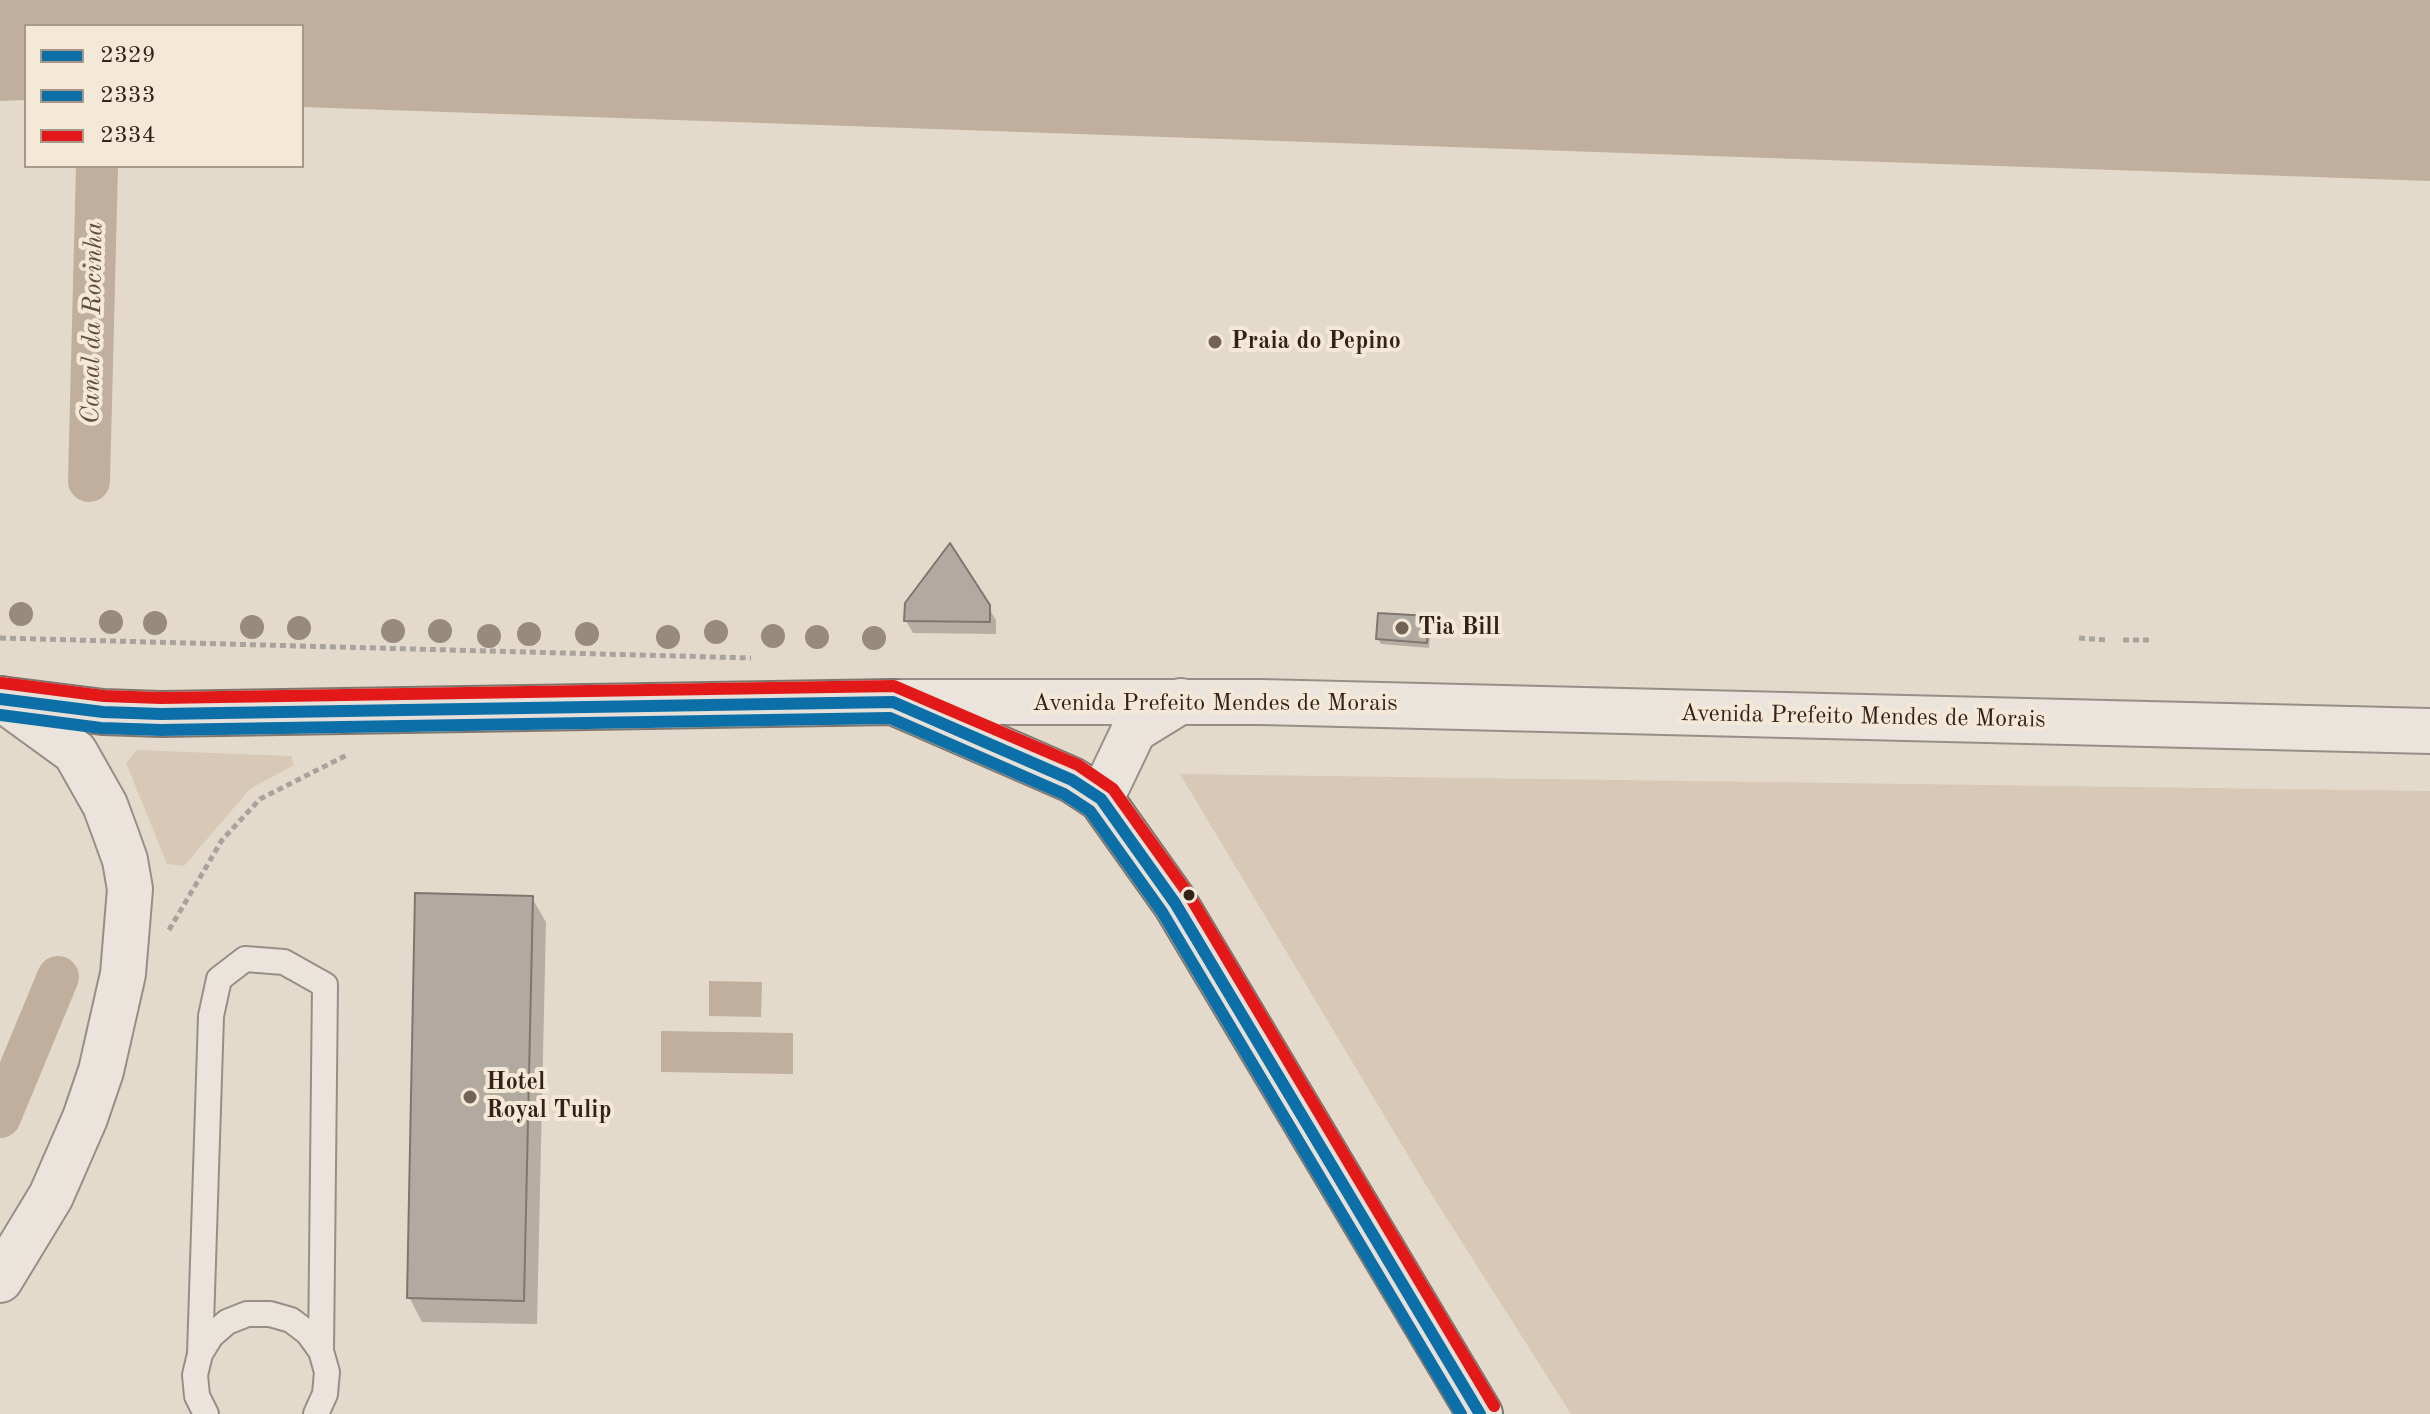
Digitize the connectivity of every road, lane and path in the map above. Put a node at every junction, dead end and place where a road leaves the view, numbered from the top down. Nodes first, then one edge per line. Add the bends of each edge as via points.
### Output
1 (2079, 638) dead end
2 (2107, 640) dead end
3 (2123, 640) dead end
4 (2150, 640) dead end
5 (1, 699) edge
6 (1181, 701) junction
7 (893, 702) junction
8 (2430, 731) edge
9 (354, 752) dead end
10 (1101, 799) junction
11 (123, 974) junction
12 (0, 1280) edge
13 (321, 1351) junction
14 (200, 1354) junction
15 (206, 1414) edge
16 (316, 1414) edge
17 (1480, 1414) edge

1 - 2 path
3 - 4 path
5 - 7 main road, Avenida Prefeito Mendes de Morais via 161,714
5 - 11 street via 75,752 105,805 130,889
6 - 7 street, Avenida Prefeito Mendes de Morais
6 - 8 street, Avenida Prefeito Mendes de Morais
6 - 10 street via 1134,730
7 - 10 main road via 1072,780
9 - 11 path via 260,799 222,840 172,928
10 - 17 main road via 1175,903
11 - 12 street via 101,1071 74,1147
13 - 14 lane via 291,1320 247,1314 227,1322
13 - 14 lane via 325,985 284,962 245,959 219,979 211,1016
13 - 16 lane via 327,1372
14 - 15 lane via 197,1396

